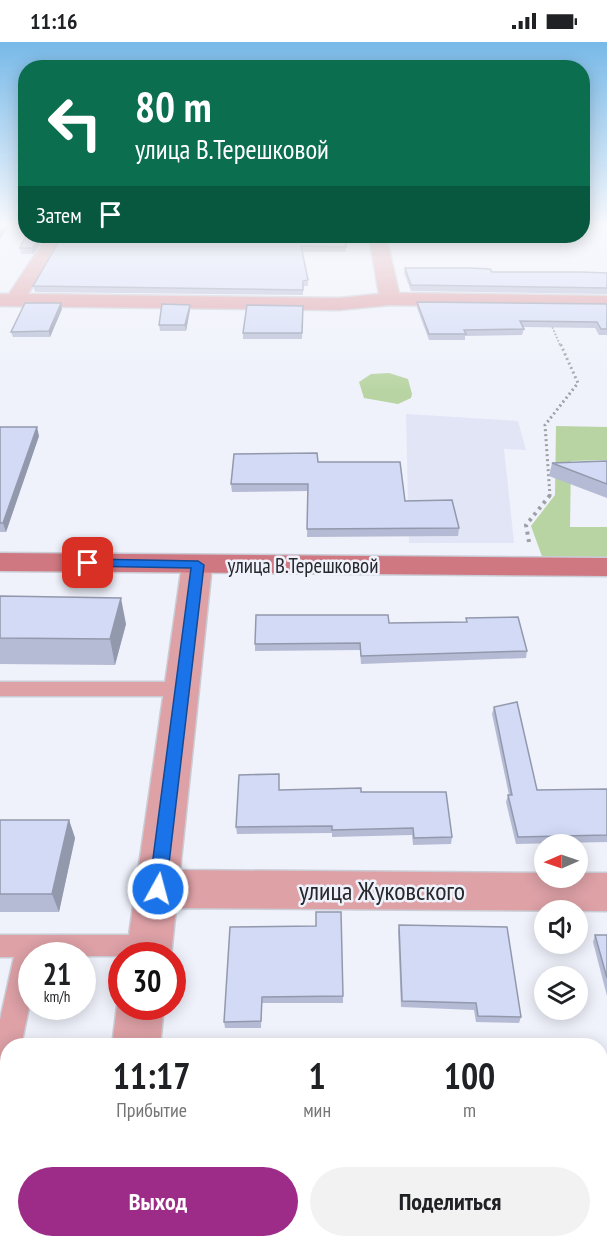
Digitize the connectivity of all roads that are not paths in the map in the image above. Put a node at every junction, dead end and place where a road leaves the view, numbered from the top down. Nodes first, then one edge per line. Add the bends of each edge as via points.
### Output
1 (21, 281) edge
2 (387, 281) edge
3 (390, 299) junction
4 (7, 300) edge
5 (607, 302) edge
6 (0, 562) edge
7 (198, 565) junction
8 (607, 567) edge
9 (0, 689) edge
10 (182, 689) junction
11 (158, 889) junction
12 (607, 892) edge
13 (150, 942) edge
14 (0, 946) edge
15 (18, 946) edge
16 (18, 996) edge
17 (139, 1020) edge
18 (9, 1038) edge
19 (137, 1038) edge

1 - 4 street
2 - 3 street
3 - 4 street via 339,304
3 - 5 street
6 - 7 main road, улица В.Терешковой
7 - 8 main road, улица В.Терешковой
7 - 10 street
9 - 10 lane
10 - 11 street
11 - 12 street, улица Жуковского
11 - 13 street
14 - 15 lane
16 - 18 lane
17 - 19 street

